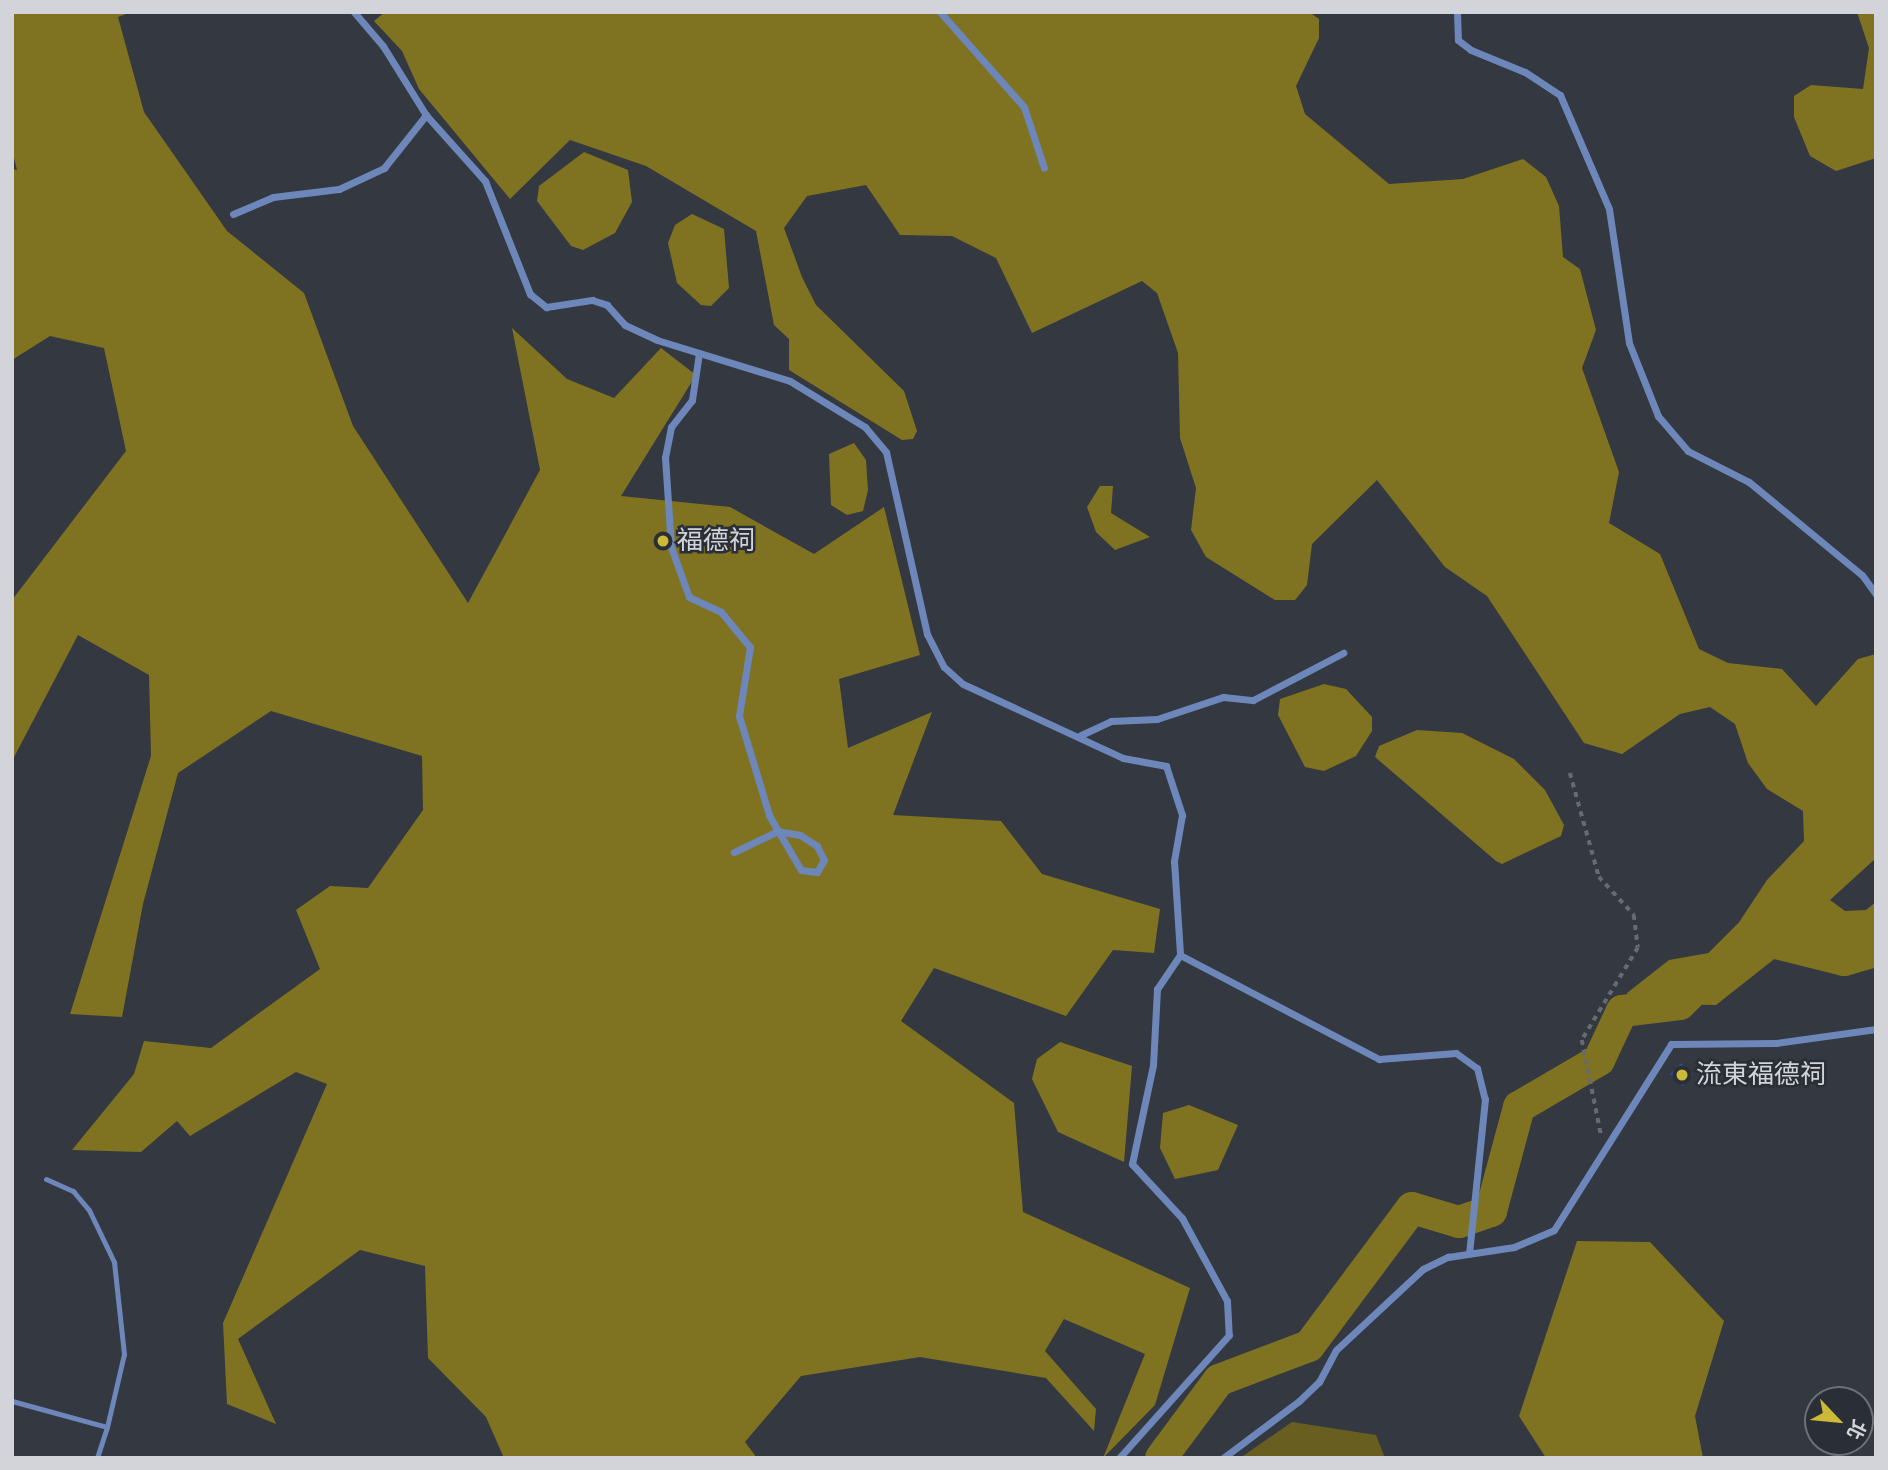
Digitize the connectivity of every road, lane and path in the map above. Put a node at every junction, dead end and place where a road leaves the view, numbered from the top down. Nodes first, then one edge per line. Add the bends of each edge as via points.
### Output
1 (354, 12) edge
2 (940, 12) edge
3 (1457, 12) edge
4 (426, 115) junction
5 (1044, 169) dead end
6 (233, 214) dead end
7 (699, 353) junction
8 (1876, 594) edge
9 (1343, 653) dead end
10 (1081, 735) junction
11 (1570, 773) dead end
12 (778, 831) junction
13 (734, 852) dead end
14 (1180, 955) junction
15 (1876, 1029) edge
16 (1596, 1107) dead end
17 (46, 1179) dead end
18 (1469, 1253) junction
19 (12, 1401) edge
20 (107, 1427) junction
21 (97, 1458) edge
22 (1119, 1458) edge
23 (1223, 1458) edge

1 - 4 street via 383,46
2 - 5 street via 1024,107
3 - 8 street via 1458,40 1525,72 1560,95 1609,209 1629,343 1658,415 1688,452 1749,482 1862,575
4 - 6 street via 383,169 339,189 273,197
4 - 7 street via 485,181 530,294 546,307 593,300 607,305 625,325
7 - 10 street via 790,381 865,427 886,452 927,634 944,667 963,684
7 - 12 street via 692,400 671,427 665,457 671,547 689,597 721,612 750,647 739,716
9 - 10 street via 1253,700 1223,696 1157,719 1111,721
10 - 14 street via 1123,758 1166,766 1182,815 1174,861
11 - 16 path via 1599,877 1634,915 1638,948 1582,1040
12 - 12 street via 801,870 817,872 824,860 817,846 800,835
12 - 13 street
14 - 18 street via 1379,1059 1456,1053 1477,1068 1485,1099
14 - 22 street via 1157,989 1153,1065 1132,1164 1182,1218 1227,1301 1229,1335
15 - 18 street via 1776,1043 1671,1044 1554,1230 1514,1247
17 - 20 lane via 72,1191 89,1210 114,1262 124,1354
18 - 23 street via 1423,1269 1336,1350 1319,1382 1299,1401
19 - 20 lane
20 - 21 lane

